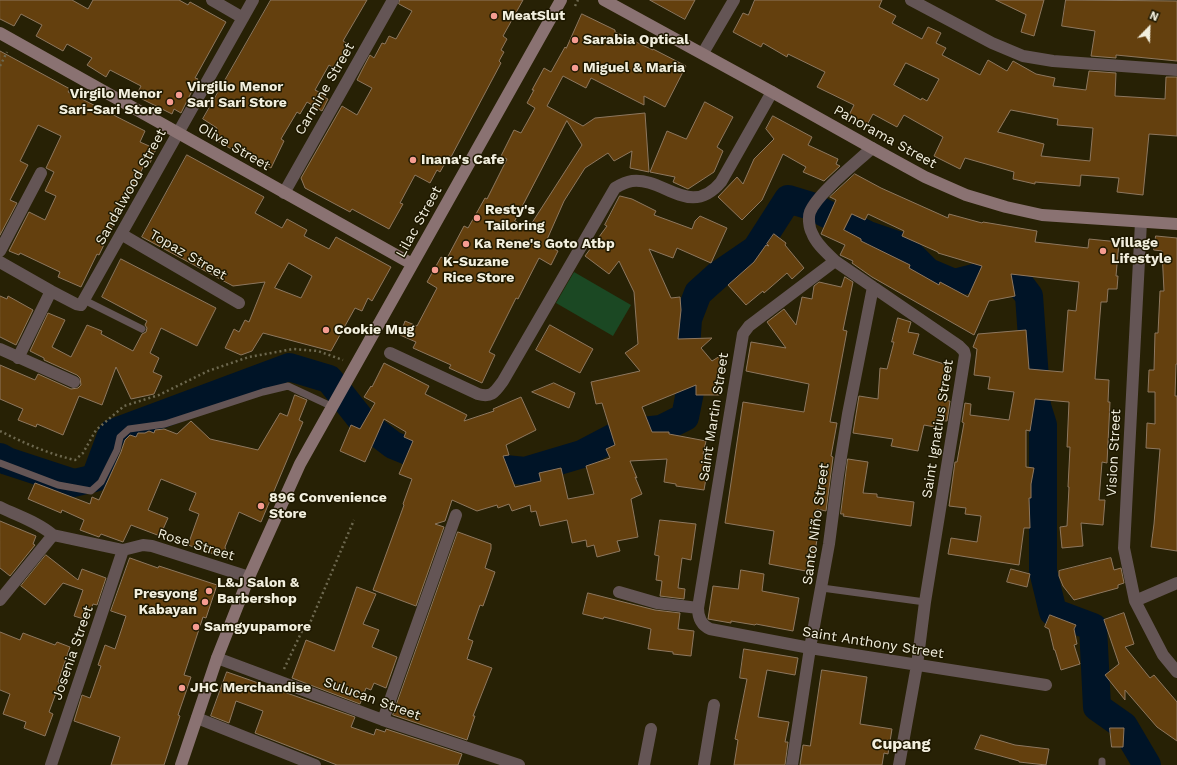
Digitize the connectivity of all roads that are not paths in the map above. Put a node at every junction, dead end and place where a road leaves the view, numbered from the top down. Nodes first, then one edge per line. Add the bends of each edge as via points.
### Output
1 (212, 0) edge
2 (253, 0) edge
3 (393, 0) edge
4 (561, 0) edge
5 (604, 0) edge
6 (734, 0) edge
7 (911, 0) edge
8 (243, 18) junction
9 (0, 33) edge
10 (703, 53) junction
11 (1177, 70) edge
12 (772, 92) junction
13 (178, 132) junction
14 (872, 148) junction
15 (41, 173) dead end
16 (284, 193) junction
17 (1141, 222) junction
18 (1177, 224) edge
19 (121, 234) junction
20 (0, 251) edge
21 (0, 262) edge
22 (835, 262) junction
23 (412, 264) junction
24 (873, 287) junction
25 (51, 291) junction
26 (83, 302) junction
27 (240, 303) dead end
28 (142, 329) dead end
29 (0, 349) edge
30 (390, 353) dead end
31 (18, 358) junction
32 (74, 382) dead end
33 (335, 402) junction
34 (0, 463) edge
35 (0, 507) edge
36 (456, 515) dead end
37 (53, 535) junction
38 (123, 550) junction
39 (249, 577) junction
40 (1177, 583) edge
41 (822, 588) junction
42 (619, 592) dead end
43 (1, 595) edge
44 (1135, 601) junction
45 (925, 602) junction
46 (698, 608) junction
47 (700, 620) joint
48 (810, 648) junction
49 (217, 658) junction
50 (917, 665) junction
51 (1177, 672) edge
52 (1046, 686) dead end
53 (714, 705) dead end
54 (197, 718) junction
55 (383, 720) junction
56 (651, 729) dead end
57 (51, 765) edge
58 (181, 765) edge
59 (313, 765) edge
60 (518, 765) edge
61 (644, 765) edge
62 (704, 765) edge
63 (792, 765) edge
64 (899, 765) edge

1 - 8 street
2 - 8 street, Sandalwood Street
3 - 16 street, Carmine Street
4 - 23 street, Lilac Street
5 - 10 street, Panorama Street
6 - 10 street
7 - 11 street via 992,43 1023,56 1052,61
8 - 13 street, Sandalwood Street
9 - 13 street, Olive Street
10 - 12 street, Panorama Street
12 - 14 street, Panorama Street
12 - 30 street via 721,182 709,193 689,197 634,180 615,188 503,381 492,394 478,394
13 - 16 street, Olive Street
13 - 19 street, Sandalwood Street
14 - 17 street, Panorama Street via 925,177 966,195 1006,207 1042,214
14 - 22 street, Saint Ignatius Street via 819,198 810,213 812,233
15 - 20 street
16 - 23 street, Olive Street
17 - 18 street, Panorama Street
17 - 44 street, Vision Street via 1124,548
19 - 26 street, Sandalwood Street
19 - 27 street, Topaz Street
21 - 25 street
22 - 24 street, Saint Ignatius Street
22 - 46 street, Saint Martin Street via 749,326 743,334
23 - 33 street, Lilac Street
24 - 41 street, Santo Niño Street via 848,414
24 - 45 street, Saint Ignatius Street via 959,346 965,355
25 - 26 street via 76,304
25 - 31 street
26 - 28 lane
29 - 31 street
31 - 32 street
33 - 34 lane via 288,386 165,424 128,429 120,437 117,450 101,482 91,490 58,485
33 - 39 street, Lilac Street via 300,464
35 - 37 street, Rose Street via 36,523
36 - 55 street
37 - 38 street, Rose Street
37 - 43 street
38 - 39 street, Rose Street via 142,545 152,546
38 - 57 street, Josenia Street
39 - 49 street, Lilac Street
40 - 44 street
41 - 45 lane
41 - 48 street, Santo Niño Street
42 - 46 street via 657,602
44 - 51 street, Vision Street via 1163,655
45 - 50 street, Saint Ignatius Street
46 - 47 street, Saint Martin Street
47 - 48 street, Saint Anthony Street via 710,629
48 - 50 street, Saint Anthony Street
48 - 63 street, Santo Niño Street
49 - 54 street, Lilac Street
49 - 55 street, Sulucan Street
50 - 52 street, Saint Anthony Street
50 - 64 street, Saint Ignatius Street
53 - 62 street
54 - 58 street, Lilac Street
54 - 59 street
55 - 60 street, Sulucan Street
56 - 61 street

